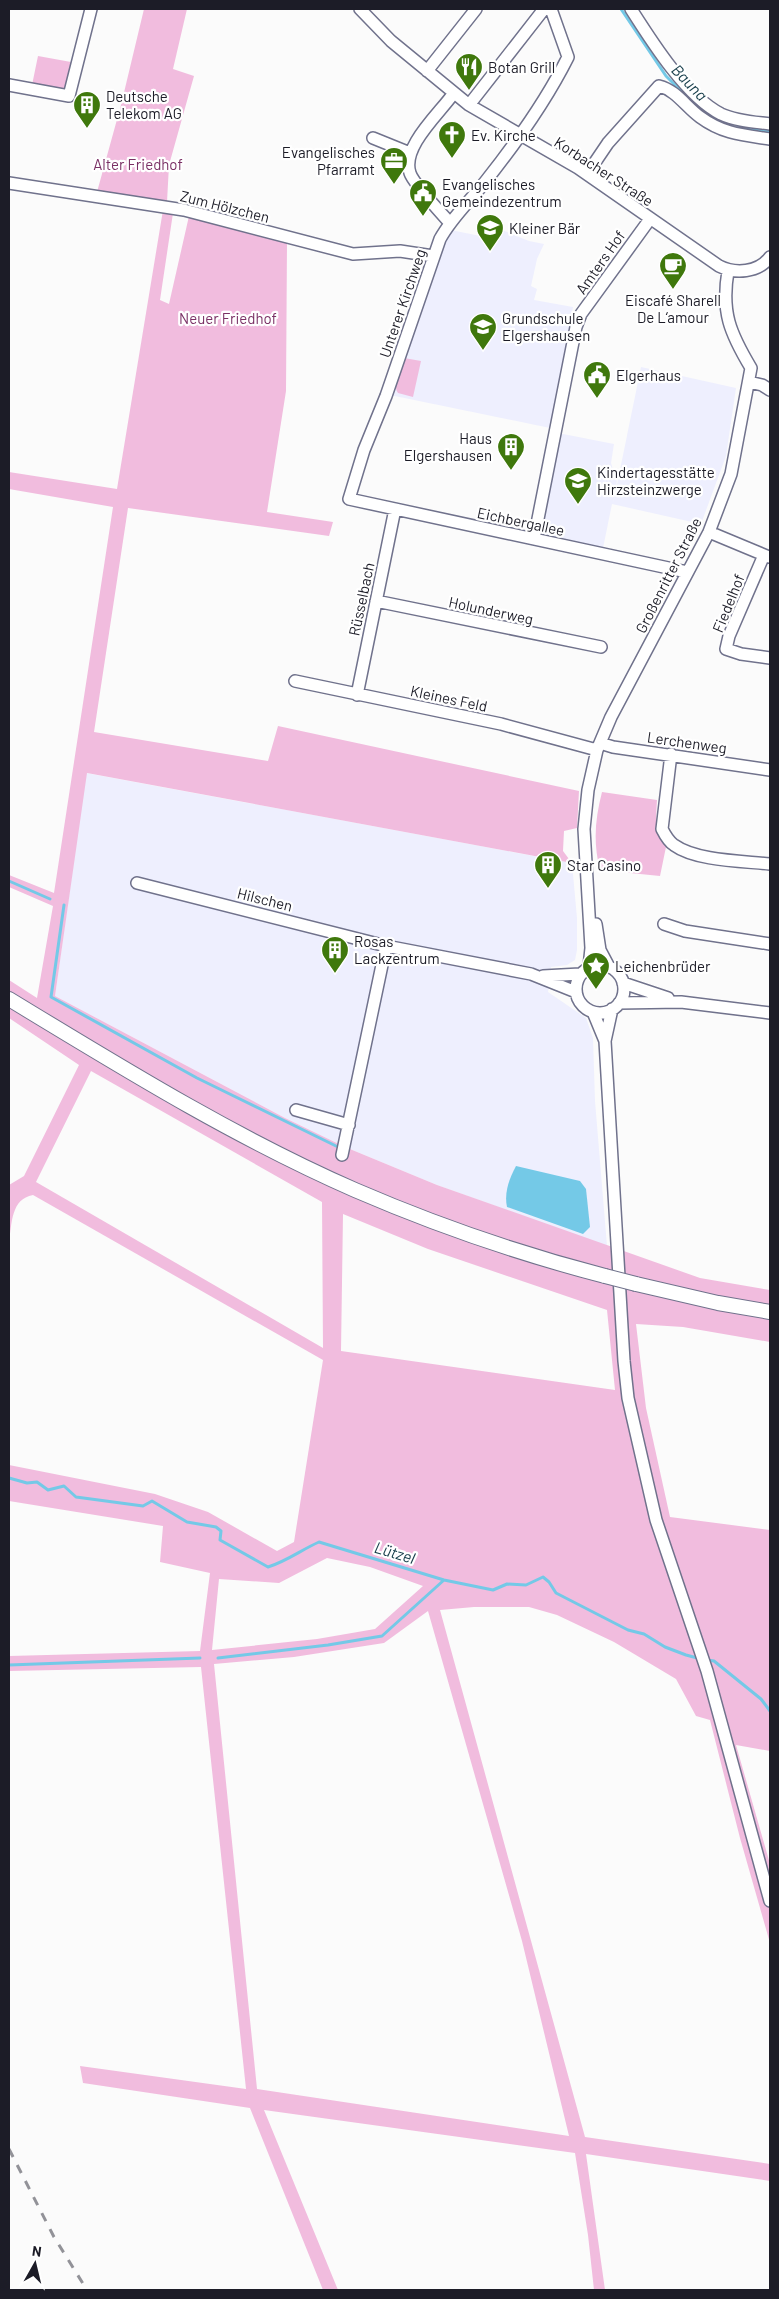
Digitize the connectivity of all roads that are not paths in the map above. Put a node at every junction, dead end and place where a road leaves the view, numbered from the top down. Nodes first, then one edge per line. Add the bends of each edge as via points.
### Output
1 (91, 9) edge
2 (360, 9) edge
3 (476, 9) edge
4 (544, 9) edge
5 (551, 9) edge
6 (631, 9) edge
7 (427, 71) junction
8 (9, 86) edge
9 (453, 94) junction
10 (469, 105) junction
11 (770, 124) edge
12 (520, 136) junction
13 (373, 138) dead end
14 (770, 139) edge
15 (410, 154) junction
16 (587, 174) junction
17 (9, 183) edge
18 (650, 219) junction
19 (449, 222) junction
20 (433, 256) junction
21 (770, 258) edge
22 (728, 270) junction
23 (749, 382) junction
24 (770, 390) edge
25 (349, 499) joint
26 (394, 509) junction
27 (708, 532) junction
28 (534, 539) junction
29 (767, 556) edge
30 (687, 572) junction
31 (376, 601) junction
32 (601, 647) dead end
33 (770, 658) edge
34 (294, 682) dead end
35 (357, 694) junction
36 (598, 747) junction
37 (671, 754) junction
38 (770, 770) edge
39 (586, 860) junction
40 (770, 864) edge
41 (137, 883) dead end
42 (664, 924) dead end
43 (770, 944) edge
44 (386, 946) junction
45 (609, 967) junction
46 (584, 971) junction
47 (539, 976) junction
48 (623, 983) junction
49 (576, 992) junction
50 (9, 999) edge
51 (681, 1002) junction
52 (616, 1006) junction
53 (593, 1012) junction
54 (770, 1013) edge
55 (606, 1041) junction
56 (296, 1110) dead end
57 (349, 1125) junction
58 (342, 1155) dead end
59 (770, 1312) edge
60 (770, 1901) edge

1 - 8 street via 69,96
2 - 7 street, Korbacher Straße
3 - 7 street
4 - 10 street
5 - 12 street, Unterer Kirchweg via 568,57 556,82
6 - 11 street via 669,65 703,102 722,114
7 - 9 street, Korbacher Straße
9 - 10 street, Korbacher Straße
9 - 15 street via 425,128
10 - 12 street, Korbacher Straße
12 - 16 street, Korbacher Straße
12 - 19 street, Unterer Kirchweg
13 - 15 street
14 - 16 street via 731,134 714,126 668,88 659,86 608,143
15 - 19 street via 410,173
16 - 18 street, Korbacher Straße
17 - 20 street, Zum Hölzchen via 184,210 353,254 400,251
18 - 22 street, Korbacher Straße
18 - 28 street, Amters Hof via 581,314 571,344
19 - 20 street, Unterer Kirchweg
20 - 25 street, Unterer Kirchweg
21 - 22 street via 758,268
22 - 23 street, Großenritter Straße via 727,317 730,331 751,368
23 - 24 street via 762,384
23 - 27 street, Großenritter Straße via 731,474
25 - 26 street, Eichbergallee
26 - 28 street, Eichbergallee
26 - 31 street, Rüsselbach
27 - 29 street, Fiedelhof
27 - 30 street, Großenritter Straße
28 - 30 street, Eichbergallee
29 - 33 street, Fiedelhof via 726,649
30 - 36 street, Großenritter Straße
31 - 32 street, Holunderweg
31 - 35 street, Rüsselbach
34 - 35 street, Kleines Feld
35 - 36 street, Kleines Feld
36 - 37 street, Lerchenweg
36 - 39 street, Großenritter Straße via 586,809
37 - 38 street, Lerchenweg
37 - 40 street via 662,829 667,838 692,854
39 - 45 street, Großenritter Straße via 600,950
39 - 46 street, Großenritter Straße via 591,948
41 - 44 street, Hilschen
42 - 43 street via 685,931
44 - 47 street, Hilschen
44 - 57 street
45 - 46 street via 602,965
45 - 48 street
46 - 47 street, Hilschen
46 - 49 street
47 - 49 street, Hilschen
48 - 51 street
48 - 52 street via 622,997
49 - 53 street via 582,1004
50 - 59 main road, bridge via 191,1106 355,1190 529,1254 636,1284
51 - 52 street
51 - 54 street
52 - 53 street via 600,1013
52 - 55 street
53 - 55 street
55 - 60 street via 628,1398 656,1520 707,1671
56 - 57 street
57 - 58 street

